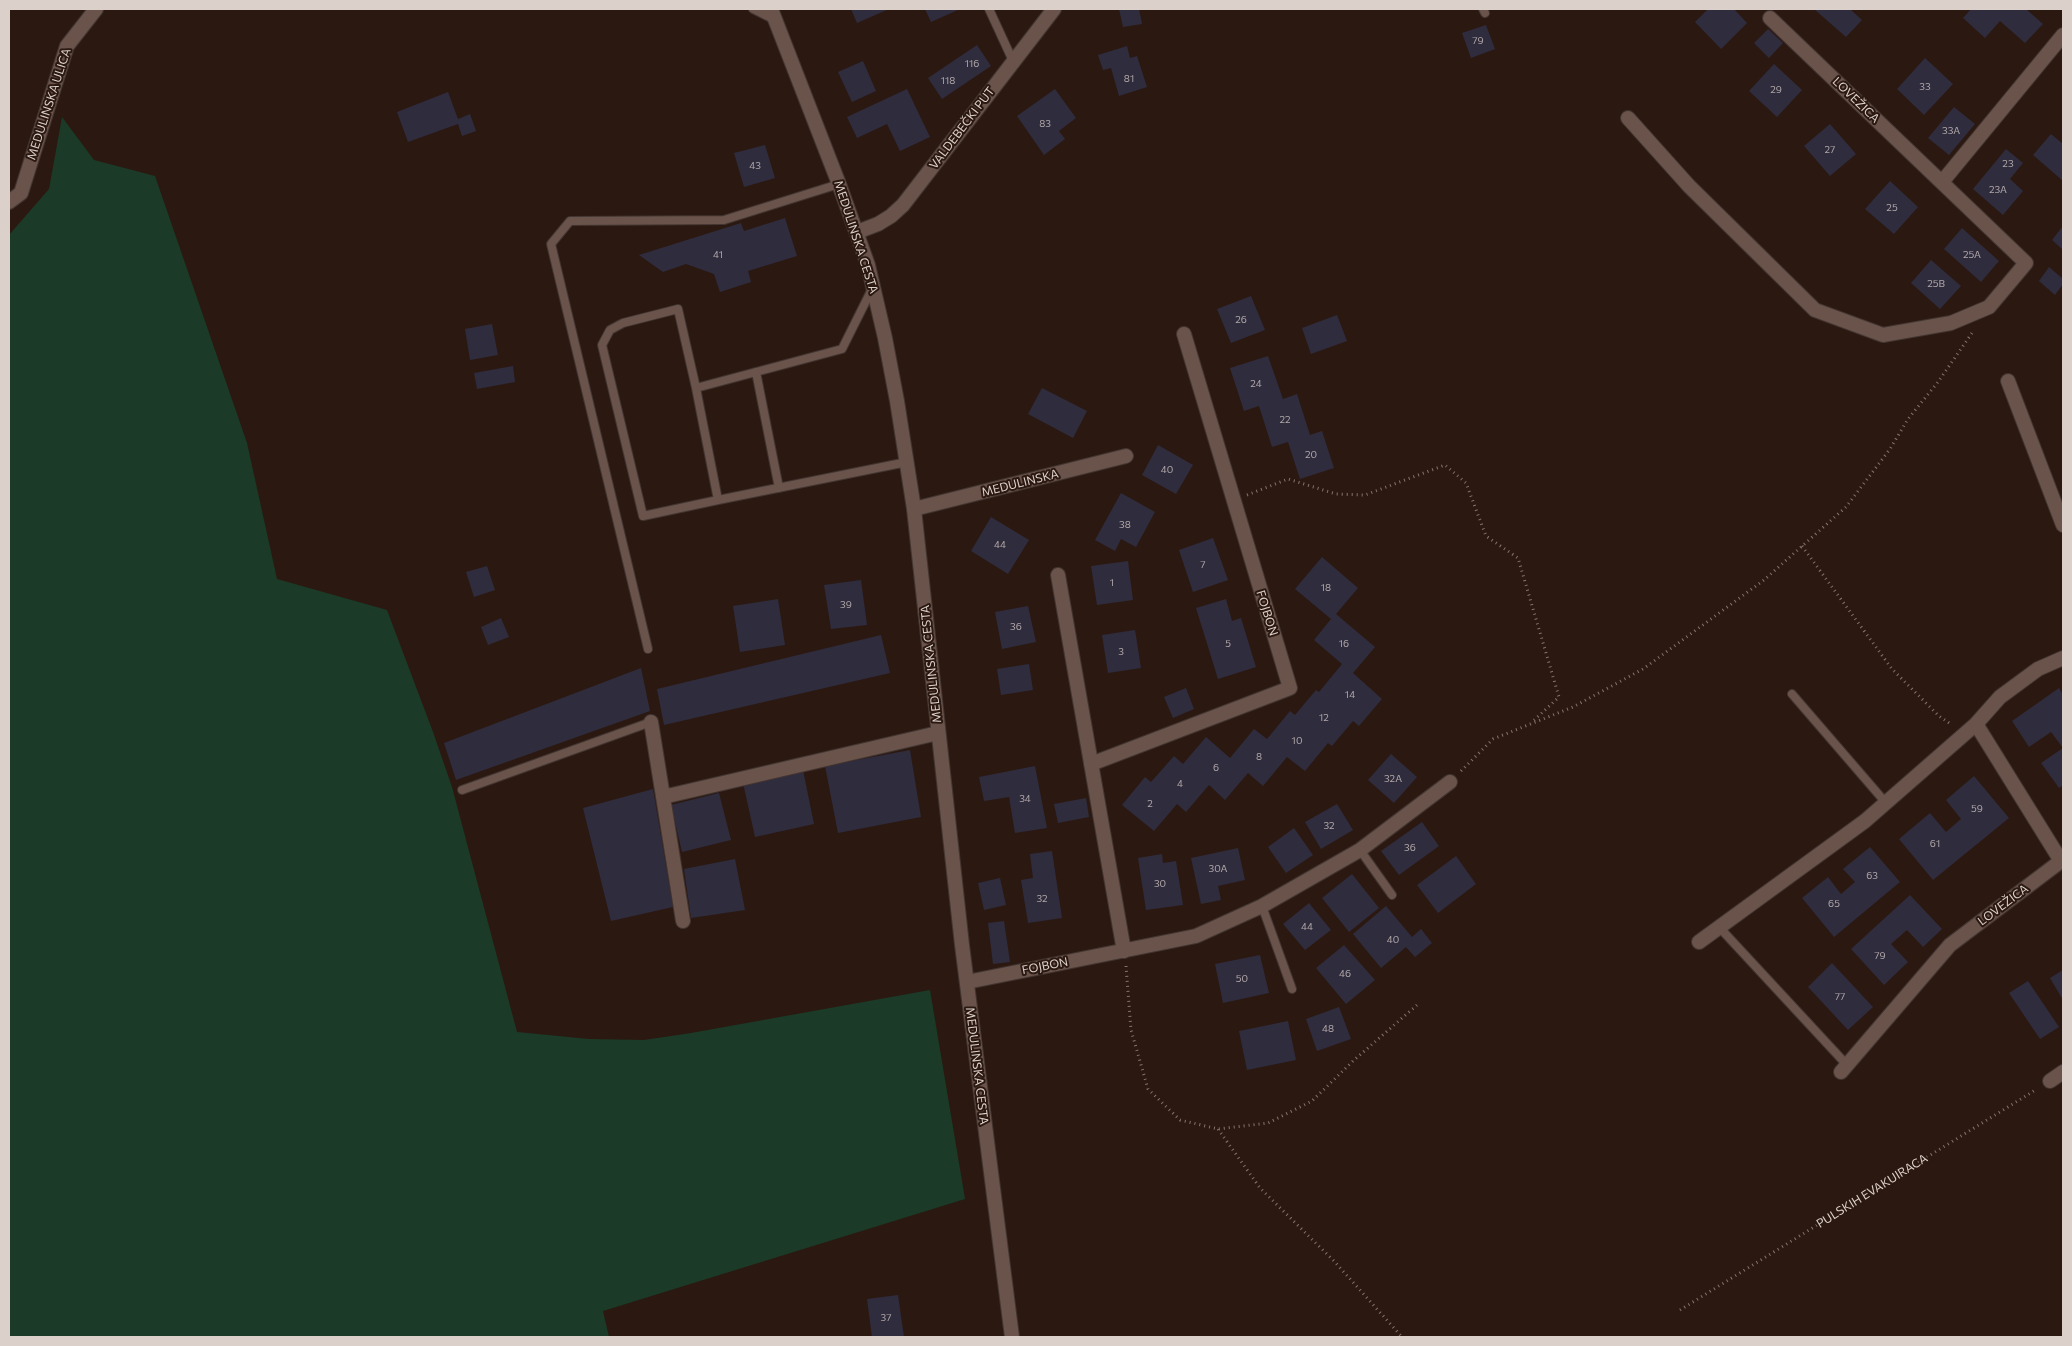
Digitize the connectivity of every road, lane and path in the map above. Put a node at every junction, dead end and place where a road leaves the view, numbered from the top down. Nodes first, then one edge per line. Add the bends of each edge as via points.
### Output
1 (96, 9) edge
2 (753, 9) edge
3 (989, 9) edge
4 (1054, 9) edge
5 (774, 15) edge
6 (1770, 18) dead end
7 (2063, 35) edge
8 (1013, 61) junction
9 (1628, 118) dead end
10 (1942, 182) junction
11 (840, 184) junction
12 (9, 202) edge
13 (857, 232) junction
14 (873, 287) junction
15 (1989, 307) junction
16 (1184, 334) dead end
17 (756, 372) junction
18 (2008, 381) dead end
19 (696, 388) junction
20 (1126, 456) dead end
21 (907, 462) junction
22 (779, 488) junction
23 (718, 500) junction
24 (1234, 500) junction
25 (914, 509) junction
26 (2063, 525) edge
27 (1802, 546) junction
28 (1058, 574) dead end
29 (648, 649) dead end
30 (2063, 658) edge
31 (1792, 694) dead end
32 (651, 722) joint
33 (1530, 724) junction
34 (1976, 724) junction
35 (938, 733) junction
36 (1965, 734) junction
37 (1091, 764) junction
38 (1450, 782) joint
39 (462, 790) dead end
40 (663, 797) junction
41 (1886, 803) junction
42 (1360, 850) junction
43 (2062, 863) edge
44 (1392, 895) dead end
45 (1262, 906) junction
46 (683, 922) dead end
47 (1719, 928) junction
48 (1699, 942) dead end
49 (1124, 951) junction
50 (967, 982) junction
51 (1292, 989) dead end
52 (1417, 1005) dead end
53 (1844, 1068) joint
54 (2063, 1072) edge
55 (2050, 1080) joint
56 (1218, 1129) junction
57 (1680, 1310) dead end
58 (1012, 1337) edge
59 (1402, 1337) edge

1 - 12 street, MEDULINSKA ULICA via 67,46 21,193
2 - 5 lane
3 - 8 lane
4 - 8 street, VALDEBEČKI PUT
5 - 11 street, MEDULINSKA CESTA
6 - 10 street, LOVEŽICA
7 - 10 street
8 - 13 street, VALDEBEČKI PUT via 903,205 878,224
9 - 15 street, LOVEŽICA via 1689,186 1815,310 1883,334 1951,323
10 - 15 street, LOVEŽICA via 2026,263
11 - 13 street, MEDULINSKA CESTA
11 - 29 lane via 724,220 570,221 551,244
13 - 14 street, MEDULINSKA CESTA
14 - 17 lane via 842,349
14 - 21 street, MEDULINSKA CESTA
15 - 27 path via 1890,450 1846,506
16 - 24 street, FOJBON
17 - 19 lane
17 - 22 lane
18 - 26 street
19 - 23 lane
19 - 23 lane via 678,309 623,323 610,330 602,346 643,516
20 - 25 street, MEDULINSKA
21 - 22 lane
21 - 25 street, MEDULINSKA CESTA
22 - 23 lane
24 - 33 path via 1288,480 1336,494 1365,495 1445,465 1466,483 1486,536 1518,558 1559,697
24 - 37 street, FOJBON via 1290,688
25 - 35 street, MEDULINSKA CESTA
27 - 33 path via 1764,580 1643,669 1573,707
27 - 36 path via 1892,669 1939,716
28 - 37 street
30 - 34 street via 2038,670 2000,697
31 - 41 lane
32 - 39 lane
32 - 40 street
33 - 38 path via 1493,739
34 - 36 street
34 - 43 street, LOVEŽICA
35 - 40 street
35 - 50 street, MEDULINSKA CESTA
36 - 41 street
37 - 49 street
38 - 42 street, FOJBON
40 - 46 street
41 - 47 street
42 - 44 lane
42 - 45 street, FOJBON
43 - 53 street, LOVEŽICA via 1950,944
45 - 49 street, FOJBON via 1196,936
45 - 51 lane
47 - 48 street
47 - 53 lane
49 - 50 street, FOJBON
49 - 56 path via 1131,1030 1148,1089 1180,1120
50 - 58 street, MEDULINSKA CESTA
52 - 56 path via 1352,1061 1312,1101 1268,1123
54 - 55 street
55 - 57 path, PULSKIH EVAKUIRACA
56 - 59 path via 1260,1188 1334,1261

